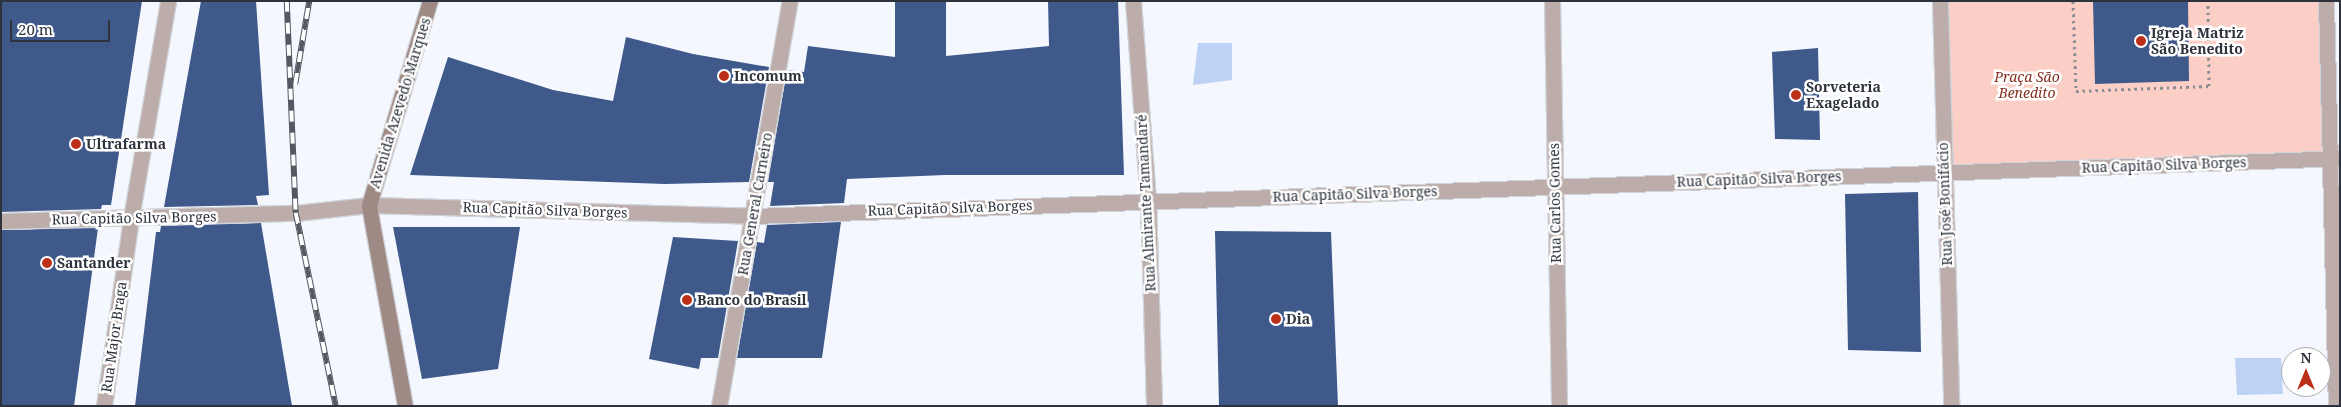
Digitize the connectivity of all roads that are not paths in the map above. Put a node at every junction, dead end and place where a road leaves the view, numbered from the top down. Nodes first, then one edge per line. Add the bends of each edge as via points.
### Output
1 (168, 1) edge
2 (430, 1) edge
3 (790, 1) edge
4 (1133, 1) edge
5 (1552, 1) edge
6 (1940, 1) edge
7 (2326, 1) edge
8 (2335, 159) edge
9 (1944, 172) junction
10 (1555, 187) junction
11 (1148, 201) junction
12 (369, 205) junction
13 (754, 216) junction
14 (131, 218) junction
15 (1, 221) edge
16 (104, 406) edge
17 (405, 406) edge
18 (719, 406) edge
19 (1154, 406) edge
20 (1559, 406) edge
21 (1951, 406) edge
22 (2336, 406) edge

1 - 14 street, Rua Major Braga
2 - 12 street, Avenida Azevedo Marques
3 - 13 street, Rua General Carneiro
4 - 11 street, Rua Almirante Tamandaré
5 - 10 street, Rua Carlos Gomes
6 - 9 street, Rua José Bonifácio
7 - 8 street
8 - 9 street, Rua Capitão Silva Borges
8 - 22 street
9 - 10 street, Rua Capitão Silva Borges
9 - 21 street, Rua José Bonifácio
10 - 11 street, Rua Capitão Silva Borges
10 - 20 street, Rua Carlos Gomes
11 - 13 street, Rua Capitão Silva Borges
11 - 19 street, Rua Almirante Tamandaré
12 - 13 street, Rua Capitão Silva Borges
12 - 14 street, Rua Capitão Silva Borges via 296,213
12 - 17 street
13 - 18 street, Rua General Carneiro
14 - 15 street, Rua Capitão Silva Borges
14 - 16 street, Rua Major Braga

